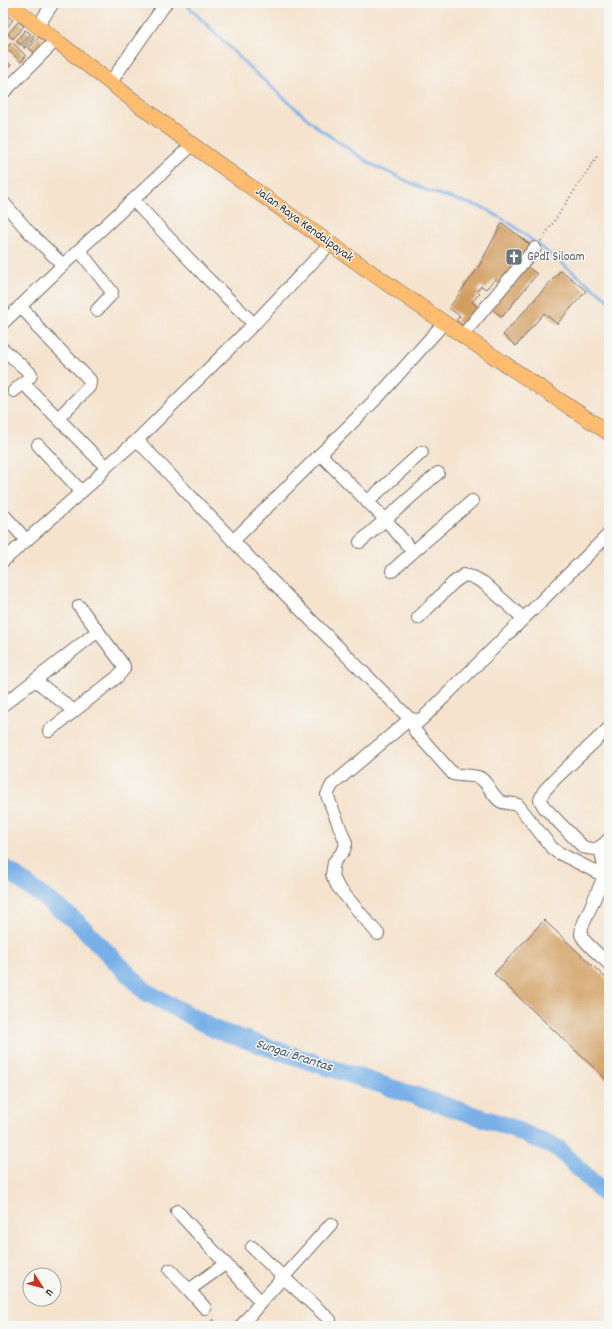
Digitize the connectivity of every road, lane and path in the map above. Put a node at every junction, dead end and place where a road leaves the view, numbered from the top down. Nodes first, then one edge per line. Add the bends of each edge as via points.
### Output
1 (8, 3) edge
2 (53, 3) edge
3 (166, 3) edge
4 (38, 26) junction
5 (56, 40) junction
6 (110, 83) junction
7 (3, 93) edge
8 (192, 145) junction
9 (598, 156) dead end
10 (133, 200) junction
11 (3, 202) edge
12 (330, 244) junction
13 (538, 244) joint
14 (79, 250) junction
15 (63, 265) junction
16 (20, 306) junction
17 (97, 310) dead end
18 (3, 323) edge
19 (254, 324) junction
20 (443, 324) junction
21 (462, 336) junction
22 (3, 349) edge
23 (58, 418) junction
24 (609, 433) edge
25 (137, 440) junction
26 (38, 445) dead end
27 (422, 452) dead end
28 (320, 454) junction
29 (106, 467) junction
30 (438, 473) dead end
31 (81, 491) junction
32 (472, 501) dead end
33 (367, 502) junction
34 (3, 514) edge
35 (386, 520) junction
36 (609, 534) edge
37 (26, 540) junction
38 (233, 541) junction
39 (360, 542) dead end
40 (413, 552) junction
41 (3, 561) edge
42 (392, 571) dead end
43 (79, 606) dead end
44 (418, 618) dead end
45 (523, 618) junction
46 (98, 631) junction
47 (35, 680) junction
48 (3, 705) edge
49 (74, 711) junction
50 (416, 719) junction
51 (609, 728) edge
52 (49, 731) dead end
53 (609, 839) edge
54 (600, 848) junction
55 (606, 875) edge
56 (378, 934) dead end
57 (609, 964) edge
58 (177, 1211) dead end
59 (331, 1224) dead end
60 (252, 1247) dead end
61 (225, 1264) junction
62 (170, 1270) dead end
63 (283, 1277) junction
64 (189, 1290) junction
65 (261, 1302) junction
66 (205, 1308) dead end
67 (330, 1320) dead end
68 (242, 1326) edge

1 - 4 main road, Jalan Raya Kendalpayak
2 - 4 street
3 - 6 street
4 - 5 main road, Jalan Raya Kendalpayak
5 - 6 main road, Jalan Raya Kendalpayak
5 - 7 street
6 - 8 main road, Jalan Raya Kendalpayak
8 - 10 street
8 - 12 main road, Jalan Raya Kendalpayak
9 - 13 path
10 - 14 street
10 - 19 street
11 - 15 street
12 - 19 street
12 - 20 main road, Jalan Raya Kendalpayak
13 - 21 street
14 - 15 street
14 - 17 street via 112,292
15 - 16 street
16 - 18 street
16 - 23 street via 37,327 90,380 88,387
19 - 25 street
20 - 21 main road, Jalan Raya Kendalpayak
20 - 28 street via 380,394
21 - 24 main road, Jalan Raya Kendalpayak
22 - 23 street via 31,374 19,387
23 - 29 street
25 - 29 street
25 - 38 street
26 - 31 street
27 - 33 street
28 - 33 street
28 - 38 street
29 - 31 street
30 - 35 street
31 - 37 street
32 - 40 street
33 - 35 street
34 - 37 street
35 - 39 street
35 - 40 street
36 - 45 street
37 - 41 street
38 - 50 street
40 - 42 street
43 - 46 street
44 - 45 street via 464,575 484,583
45 - 50 street
46 - 47 street
46 - 49 street via 124,669
47 - 48 street
47 - 49 street
49 - 52 street
50 - 55 street via 415,730 453,774 479,777 499,800 518,805 552,848
50 - 56 street via 332,785 327,795 346,843 344,850 334,862 332,875 338,887
51 - 54 street via 544,791 540,800 544,808 583,847 591,850
53 - 54 street
54 - 55 street
55 - 57 street via 581,933
58 - 61 street
59 - 63 street
60 - 63 street
61 - 64 street
61 - 65 street
62 - 64 street
63 - 65 street
63 - 67 street
64 - 66 street
65 - 68 street

